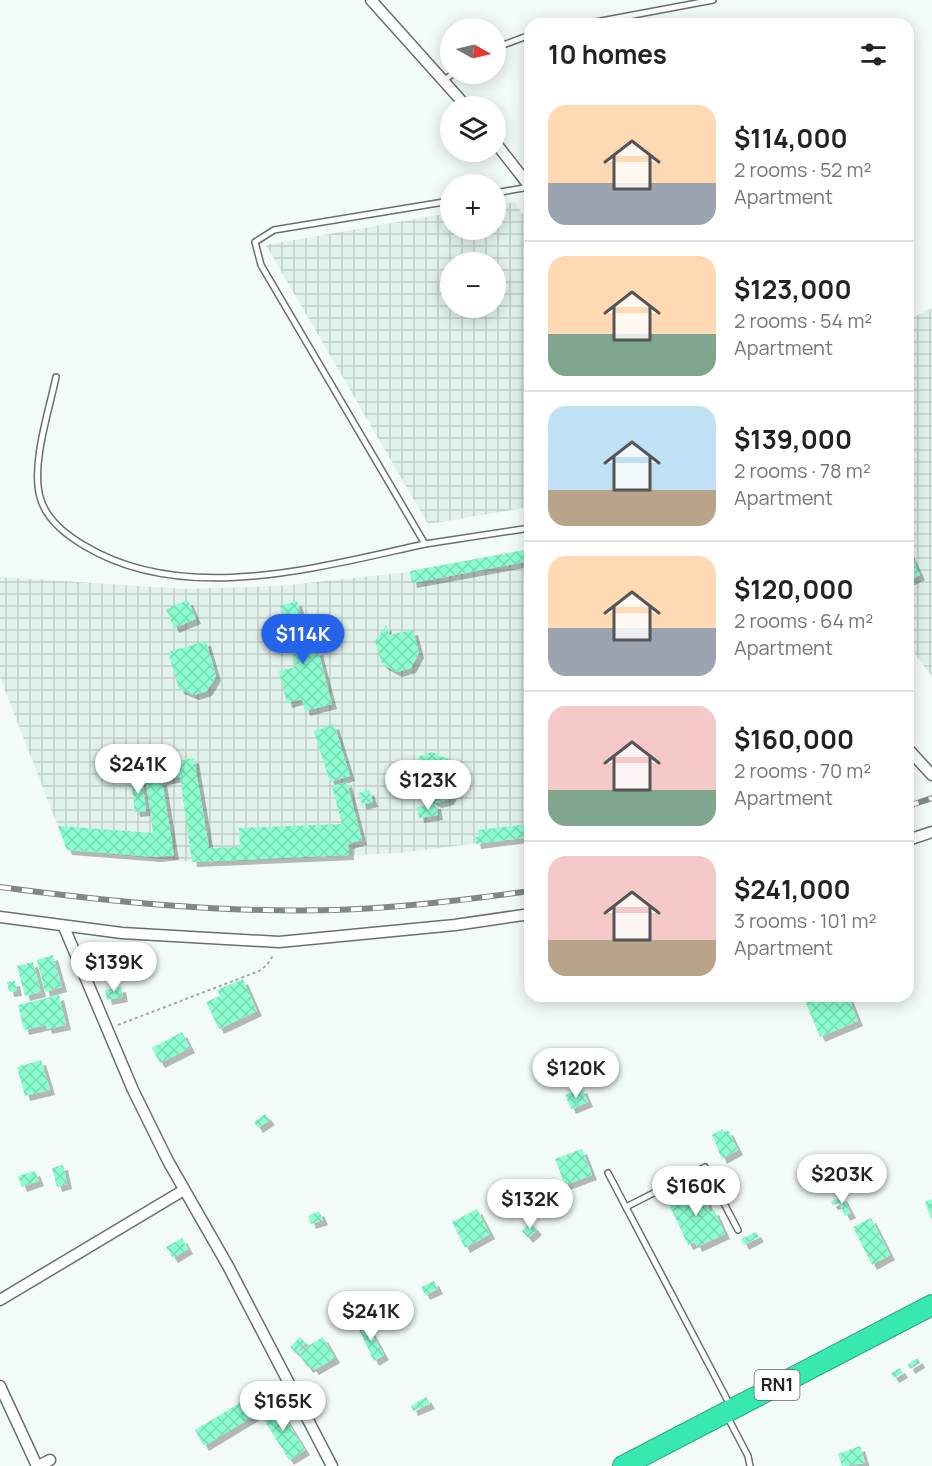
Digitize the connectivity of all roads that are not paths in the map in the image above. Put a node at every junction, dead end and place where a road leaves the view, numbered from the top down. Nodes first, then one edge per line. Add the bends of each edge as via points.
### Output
1 (371, 0) edge
2 (713, 0) edge
3 (617, 18) edge
4 (524, 37) edge
5 (506, 44) edge
6 (440, 69) edge
7 (506, 156) edge
8 (524, 179) edge
9 (524, 188) edge
10 (506, 191) edge
11 (440, 203) edge
12 (56, 377) dead end
13 (524, 529) edge
14 (426, 544) junction
15 (914, 756) edge
16 (932, 775) edge
17 (932, 832) edge
18 (914, 838) edge
19 (524, 915) edge
20 (0, 917) edge
21 (64, 927) junction
22 (608, 1173) dead end
23 (184, 1190) junction
24 (626, 1207) junction
25 (738, 1230) dead end
26 (0, 1300) edge
27 (932, 1305) edge
28 (0, 1386) edge
29 (729, 1411) junction
30 (50, 1460) dead end
31 (37, 1466) edge
32 (332, 1466) edge
33 (623, 1466) edge
34 (750, 1466) edge

1 - 6 street
2 - 3 lane
4 - 5 lane
7 - 8 street
9 - 10 lane
11 - 14 lane via 274,230 255,242 261,265
12 - 14 lane via 37,469 40,499 61,532 101,556 162,575 204,580 319,567
13 - 14 lane
15 - 16 street
17 - 18 street
19 - 21 street via 279,942
20 - 21 street
21 - 23 street via 133,1090
22 - 24 lane
23 - 26 street
23 - 32 street
24 - 25 lane via 705,1167
24 - 29 lane
27 - 29 highway, RN1
28 - 31 street
29 - 33 highway, RN1
29 - 34 lane
30 - 31 street

